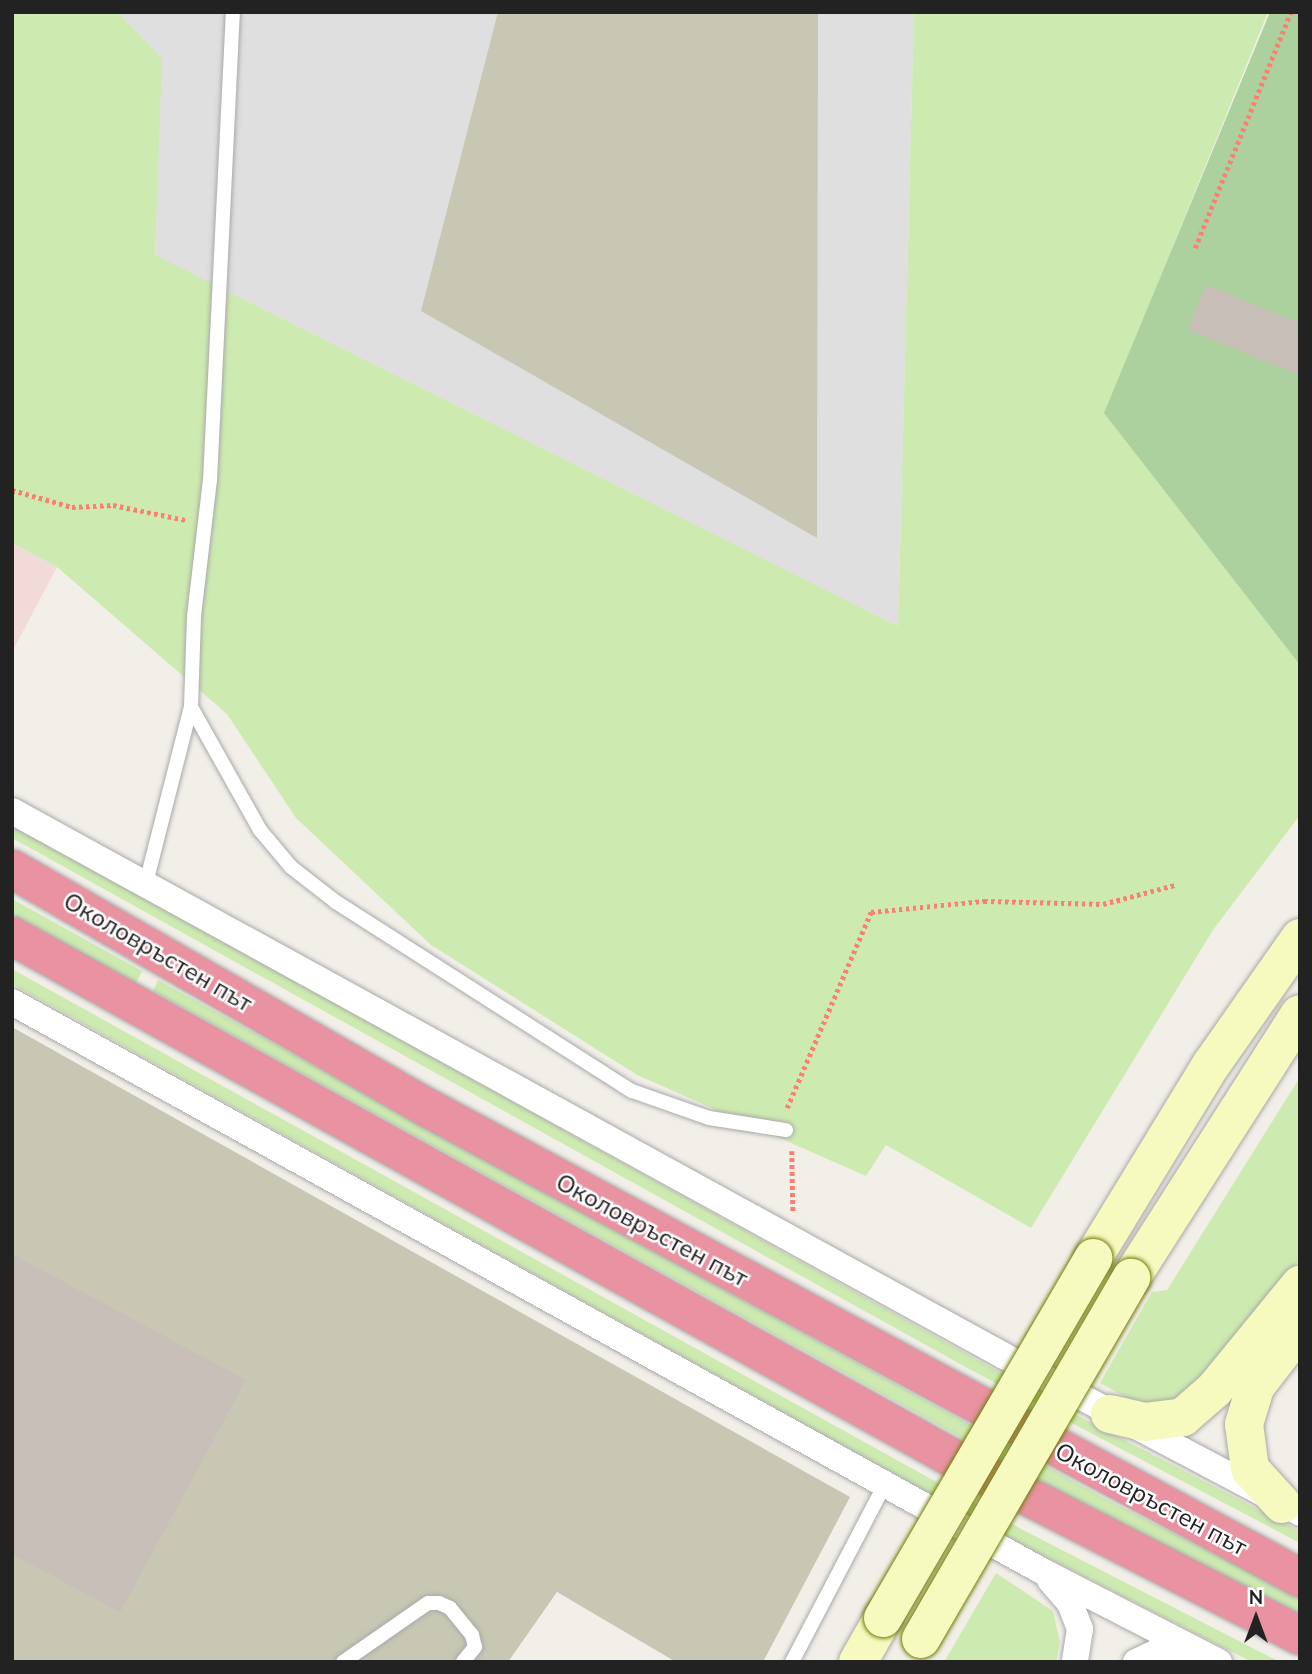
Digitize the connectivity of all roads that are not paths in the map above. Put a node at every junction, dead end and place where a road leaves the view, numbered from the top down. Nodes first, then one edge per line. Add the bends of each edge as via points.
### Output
1 (233, 12) edge
2 (191, 707) junction
3 (12, 811) edge
4 (12, 869) edge
5 (146, 883) junction
6 (12, 936) edge
7 (1300, 938) edge
8 (12, 1002) edge
9 (1300, 1014) edge
10 (786, 1130) road end
11 (1300, 1285) edge
12 (1300, 1329) edge
13 (1110, 1414) junction
14 (885, 1484) junction
15 (1291, 1509) edge
16 (1042, 1571) junction
17 (1300, 1577) edge
18 (1300, 1636) edge
19 (915, 1651) edge
20 (470, 1660) edge
21 (1216, 1660) edge
22 (343, 1662) edge
23 (792, 1662) edge
24 (858, 1662) edge
25 (1076, 1662) edge
26 (1136, 1662) edge

1 - 2 lane
2 - 5 lane
2 - 10 lane via 260,830 291,867 336,902 632,1091 709,1118
3 - 5 street
4 - 17 highway, Околовръстен път via 440,1115
5 - 13 street
6 - 18 highway via 947,1455
7 - 24 main road, bridge via 1204,1076
8 - 14 street
9 - 19 main road, bridge via 1131,1278
11 - 13 main road via 1214,1390 1183,1417 1144,1422
12 - 15 main road via 1255,1387 1244,1424 1250,1469
13 - 15 street
14 - 16 street
14 - 23 lane
16 - 21 street
16 - 25 street via 1070,1603 1080,1629
20 - 22 lane via 475,1647 472,1635 450,1608 439,1603 428,1604
21 - 26 street via 1175,1651

